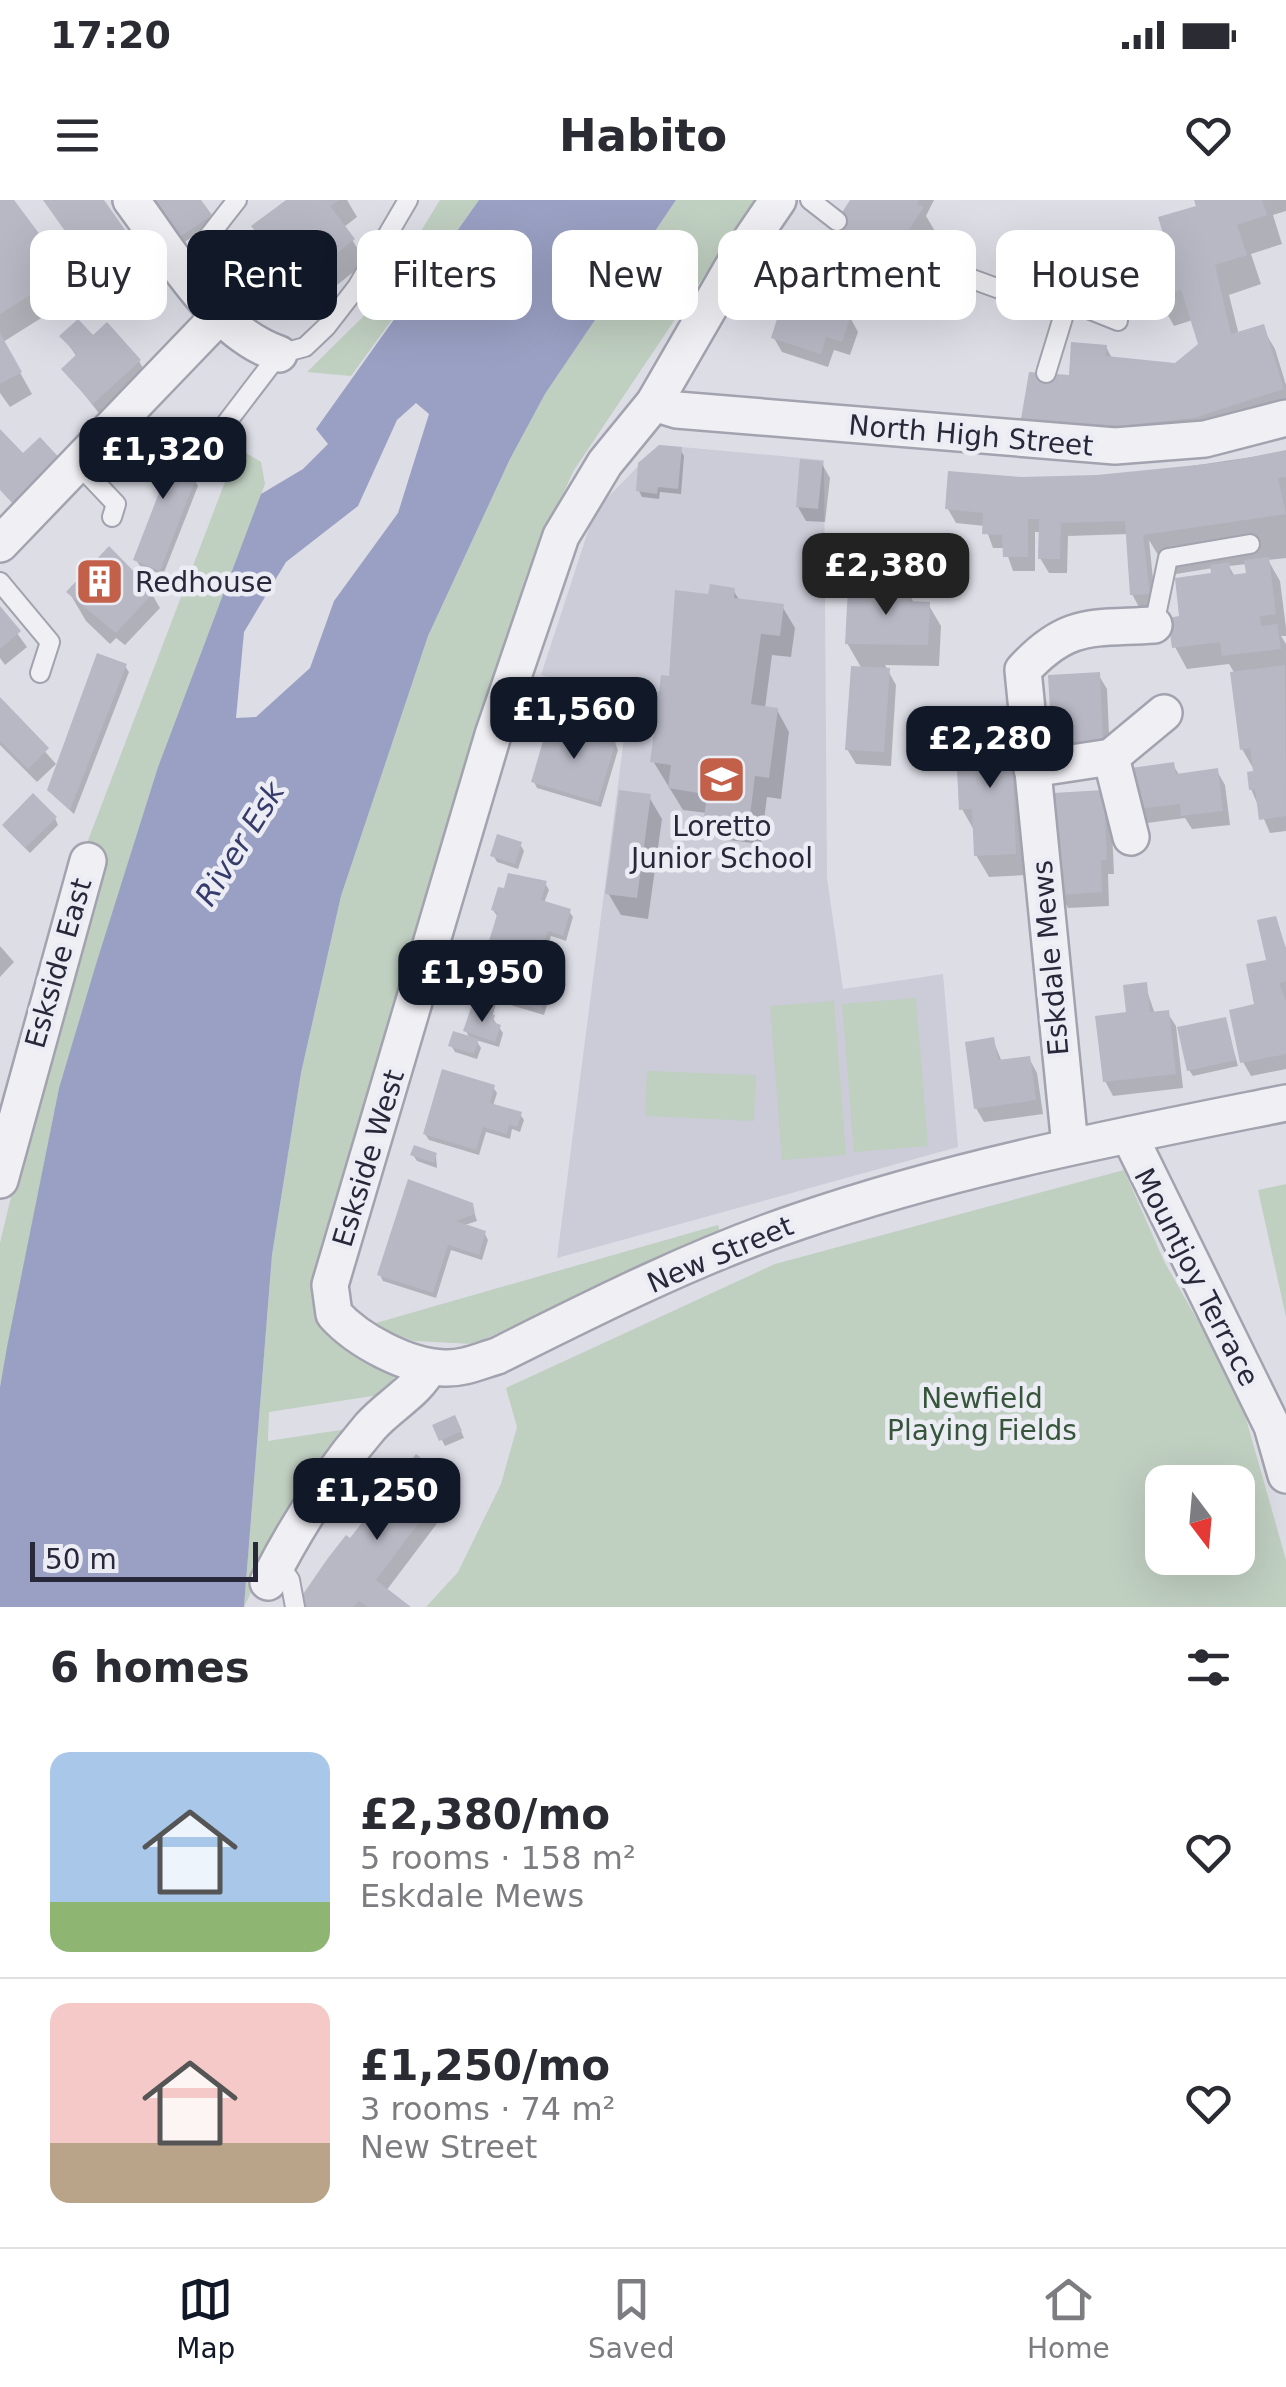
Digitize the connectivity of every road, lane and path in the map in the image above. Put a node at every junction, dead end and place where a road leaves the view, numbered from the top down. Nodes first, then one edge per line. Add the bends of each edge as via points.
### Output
1 (132, 200) edge
2 (237, 200) edge
3 (408, 200) edge
4 (778, 200) edge
5 (810, 200) edge
6 (837, 220) dead end
7 (183, 269) junction
8 (187, 274) edge
9 (215, 320) edge
10 (227, 320) edge
11 (1118, 321) dead end
12 (278, 354) junction
13 (1046, 373) dead end
14 (654, 403) junction
15 (1286, 418) edge
16 (221, 430) dead end
17 (77, 463) junction
18 (112, 517) dead end
19 (0, 544) edge
20 (1250, 544) dead end
21 (0, 582) edge
22 (1154, 625) joint
23 (40, 674) dead end
24 (1164, 714) dead end
25 (1111, 757) junction
26 (1032, 769) junction
27 (1131, 836) dead end
28 (88, 861) dead end
29 (1286, 1103) edge
30 (1128, 1135) junction
31 (1070, 1146) junction
32 (0, 1180) edge
33 (430, 1367) junction
34 (1286, 1475) edge
35 (273, 1572) joint
36 (295, 1607) edge

1 - 7 street
2 - 7 lane
3 - 12 lane via 326,327 305,347
4 - 14 street, Eskside West
5 - 6 lane
7 - 8 street
9 - 17 street
10 - 12 street via 254,346
11 - 13 lane via 1068,301
12 - 16 lane
14 - 15 street, North High Street via 677,410 1043,431 1158,445
14 - 33 street, Eskside West via 597,474 561,536 493,736 330,1285 334,1314 344,1326
17 - 18 lane via 116,504
17 - 19 street
20 - 22 lane, Eskdale Mews via 1168,558
21 - 23 lane via 50,642
22 - 26 street, Eskdale Mews via 1072,630 1022,670
24 - 25 street
25 - 26 street
25 - 27 street
26 - 31 street, Eskdale Mews
28 - 32 street, Eskside East
29 - 30 street, New Street
30 - 31 street, New Street
30 - 34 street, Mountjoy Terrace via 1272,1426
31 - 33 street, New Street via 798,1221 724,1248 498,1356 464,1367
33 - 35 street via 334,1469
35 - 36 lane via 290,1580

